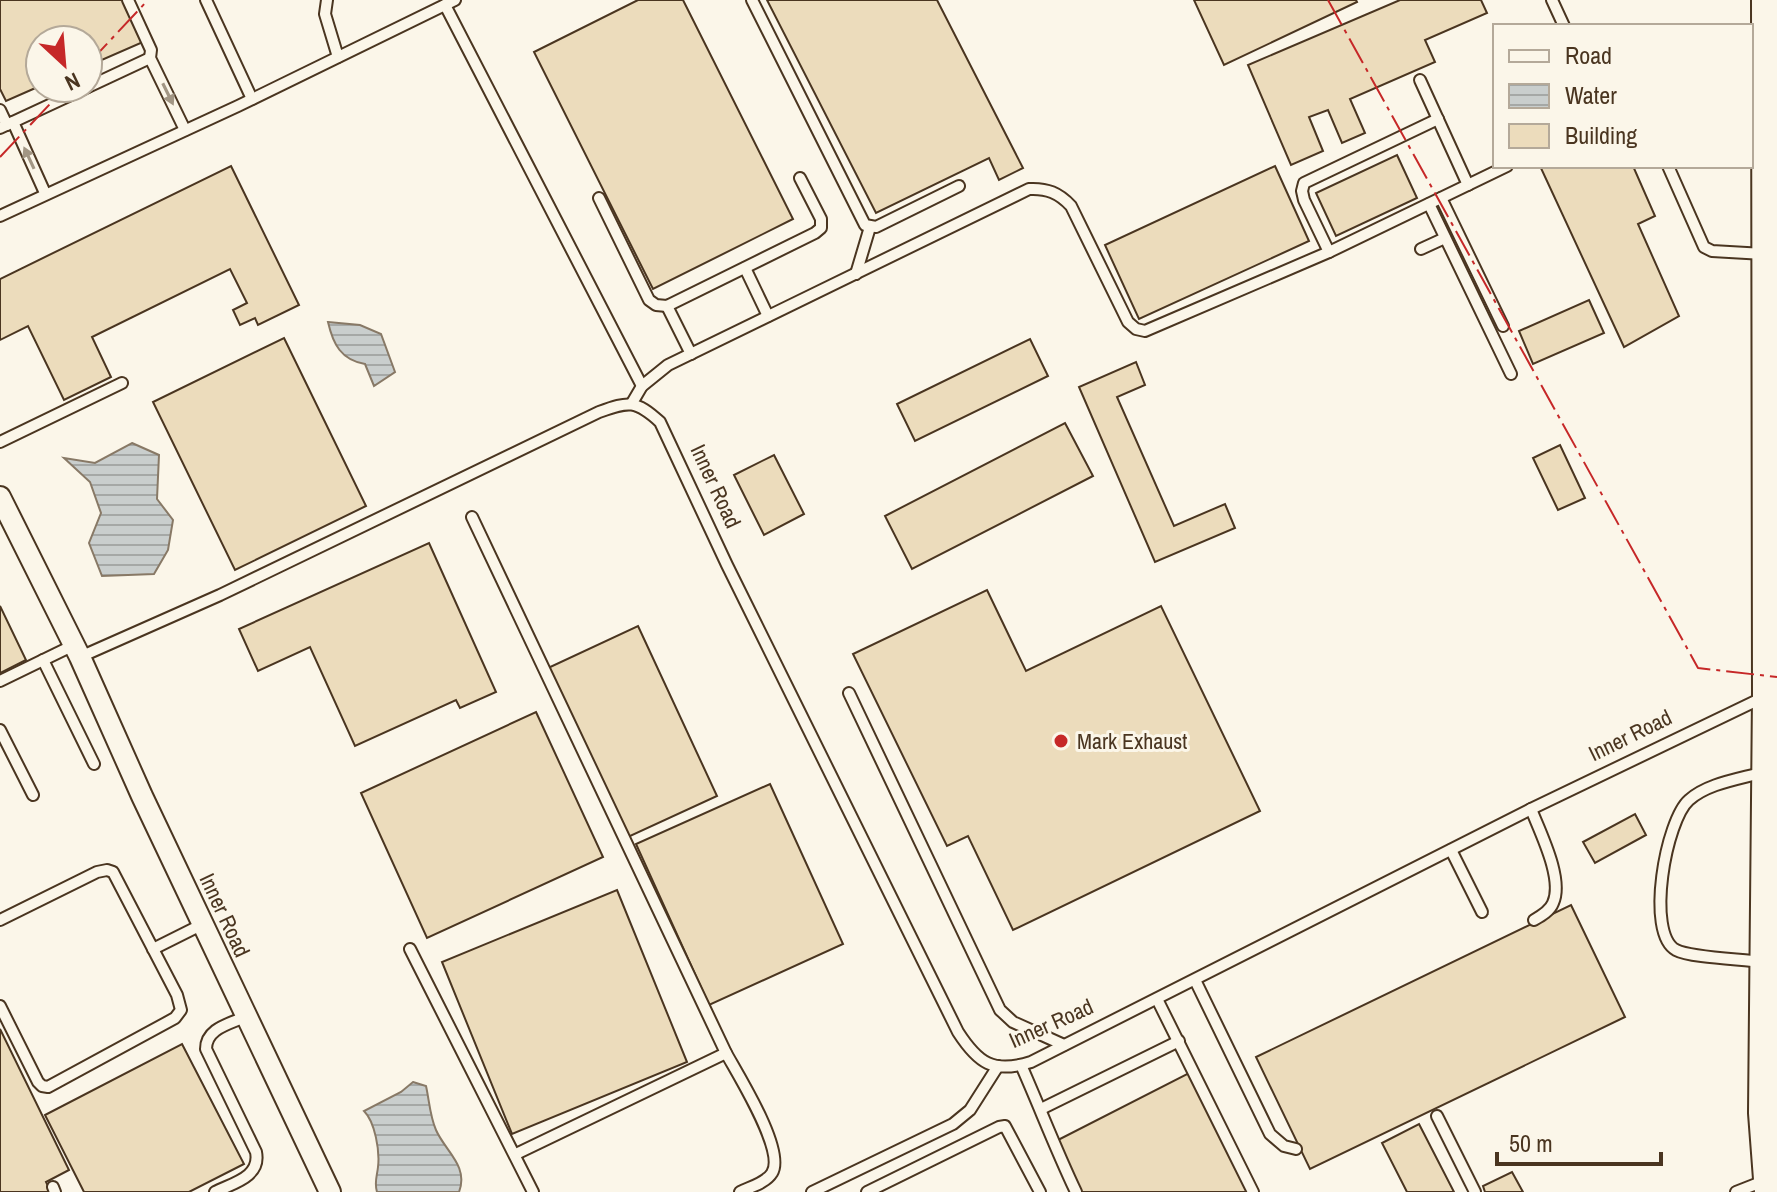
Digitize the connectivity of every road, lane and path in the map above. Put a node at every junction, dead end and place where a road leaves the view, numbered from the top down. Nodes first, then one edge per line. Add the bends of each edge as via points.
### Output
1 (128, 0) edge
2 (206, 0) edge
3 (327, 0) edge
4 (752, 0) edge
5 (1552, 0) edge
6 (1766, 0) edge
7 (450, 2) edge
8 (1563, 24) edge
9 (1758, 43) edge
10 (338, 57) junction
11 (150, 58) junction
12 (104, 80) edge
13 (1420, 80) dead end
14 (252, 99) junction
15 (52, 104) edge
16 (0, 110) edge
17 (1438, 119) junction
18 (7, 125) edge
19 (185, 130) junction
20 (1503, 168) edge
21 (1669, 168) edge
22 (800, 178) dead end
23 (1468, 185) junction
24 (959, 186) dead end
25 (45, 193) junction
26 (599, 198) dead end
27 (1441, 198) junction
28 (1429, 204) junction
29 (0, 216) edge
30 (870, 227) junction
31 (1445, 238) junction
32 (1421, 249) dead end
33 (1329, 252) junction
34 (1766, 254) junction
35 (745, 268) junction
36 (856, 274) junction
37 (667, 306) junction
38 (768, 316) junction
39 (1503, 326) dead end
40 (691, 354) junction
41 (1511, 374) dead end
42 (122, 383) dead end
43 (642, 386) junction
44 (632, 403) junction
45 (0, 442) edge
46 (0, 497) edge
47 (472, 517) dead end
48 (77, 651) junction
49 (43, 660) junction
50 (0, 681) edge
51 (849, 693) dead end
52 (1767, 696) junction
53 (0, 730) edge
54 (94, 764) dead end
55 (1766, 771) junction
56 (33, 795) dead end
57 (1531, 809) junction
58 (1451, 850) junction
59 (1482, 912) dead end
60 (0, 920) edge
61 (1534, 920) dead end
62 (203, 924) junction
63 (153, 949) junction
64 (410, 949) dead end
65 (1763, 962) junction
66 (1195, 980) junction
67 (1157, 999) junction
68 (0, 1006) edge
69 (247, 1016) junction
70 (1179, 1041) junction
71 (1064, 1045) junction
72 (726, 1053) junction
73 (1021, 1065) junction
74 (998, 1066) junction
75 (1041, 1109) junction
76 (1437, 1116) dead end
77 (950, 1126) junction
78 (960, 1146) junction
79 (1296, 1149) dead end
80 (516, 1154) junction
81 (1769, 1186) edge
82 (836, 1187) edge
83 (215, 1192) edge
84 (330, 1192) edge
85 (533, 1192) edge
86 (740, 1192) edge
87 (812, 1192) edge
88 (867, 1192) edge
89 (1040, 1192) edge
90 (1076, 1192) edge
91 (1253, 1192) edge
92 (1475, 1192) edge
93 (1736, 1192) edge

1 - 11 lane
2 - 14 lane
3 - 10 lane via 325,14
4 - 30 lane
5 - 8 lane
6 - 9 main road
7 - 10 lane
7 - 43 lane
9 - 34 main road
10 - 14 lane
11 - 12 lane
11 -> 19 lane
13 - 17 lane
14 - 19 lane
15 - 18 lane
16 - 18 lane
17 - 23 lane
17 - 33 lane via 1304,183 1304,200
25 -> 18 lane
19 - 25 lane
20 - 23 lane
21 - 34 lane via 1704,247
22 - 35 lane via 821,228
23 - 27 lane
24 - 30 lane
25 - 29 lane
26 - 37 lane via 649,300
27 - 28 lane
27 - 39 lane
28 - 31 lane
28 - 33 lane
30 - 36 lane
31 - 32 lane
31 - 41 lane
33 - 36 lane via 1145,331 1128,322 1071,206 1061,195 1029,189
34 - 52 main road
35 - 37 lane
35 - 38 lane
36 - 38 lane
37 - 40 lane
38 - 40 lane
40 - 43 lane
42 - 45 lane
43 - 44 lane
44 - 48 lane via 599,412 220,595
44 - 74 lane, Inner Road via 660,422 958,1032 976,1058
46 - 48 street, Inner Road
47 - 72 lane
48 - 49 lane
48 - 62 street, Inner Road
49 - 50 lane
49 - 54 lane
51 - 71 lane via 1000,1010 1013,1022
52 - 55 main road
52 - 57 lane, Inner Road
53 - 56 lane
55 - 65 main road
55 - 65 lane via 1701,791 1680,810 1663,868 1662,924 1677,951
57 - 58 lane, Inner Road
57 - 61 lane via 1556,886 1553,903
58 - 59 lane
58 - 66 lane, Inner Road
60 - 63 lane via 107,870 117,877
62 - 63 lane
62 - 69 street, Inner Road
63 - 68 lane via 177,995 179,1014 52,1086 38,1082
64 - 80 lane
65 - 81 main road via 1763,1113
66 - 67 lane, Inner Road
66 - 79 lane via 1270,1134
67 - 70 lane
67 - 71 lane, Inner Road
69 - 83 lane via 211,1033 206,1049 258,1161 253,1172
69 - 84 street, Inner Road
70 - 75 lane
70 - 91 lane
71 - 73 lane, Inner Road
72 - 80 lane
72 - 86 lane via 766,1130 775,1165 767,1178
73 - 74 lane, Inner Road
73 - 75 lane
74 - 77 lane via 970,1110
75 - 90 lane
76 - 92 lane
77 - 78 lane
77 - 82 lane
78 - 88 lane
78 - 89 lane via 1005,1126
80 - 85 lane
81 - 93 lane
82 - 87 lane

